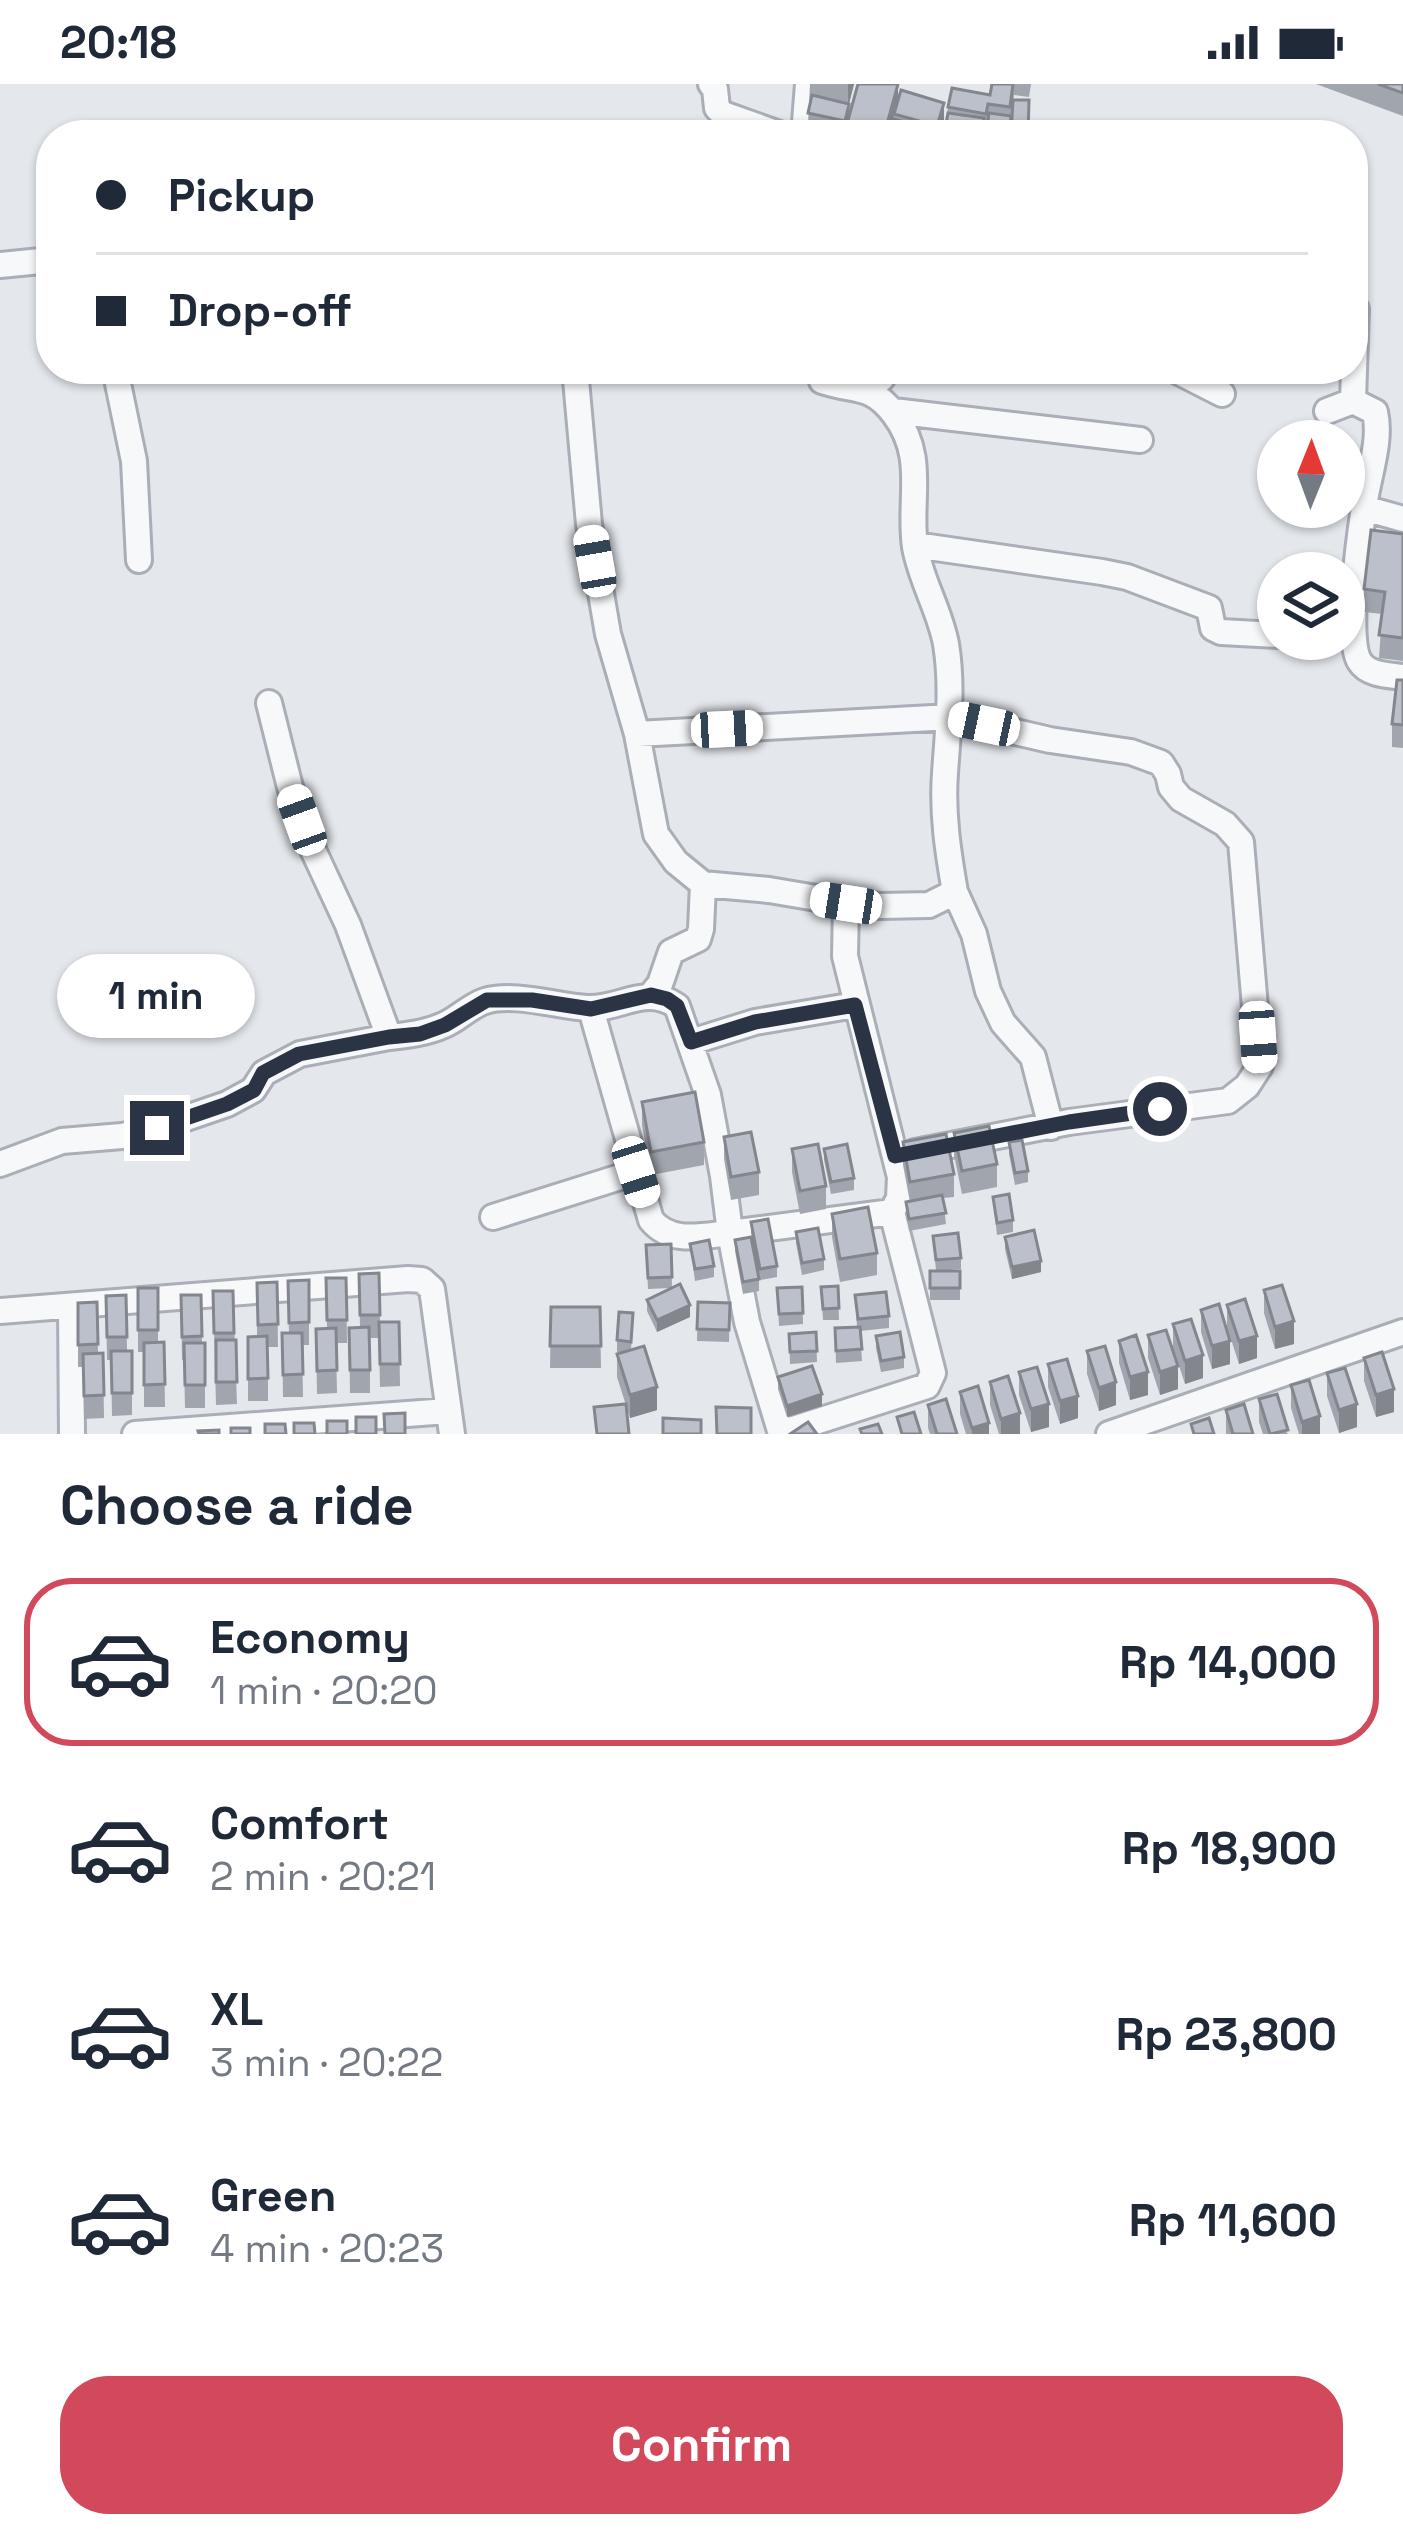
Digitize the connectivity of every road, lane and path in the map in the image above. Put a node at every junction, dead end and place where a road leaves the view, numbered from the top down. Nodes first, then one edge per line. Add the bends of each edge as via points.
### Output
1 (711, 84) edge
2 (808, 84) edge
3 (740, 120) edge
4 (805, 120) edge
5 (36, 261) edge
6 (0, 265) edge
7 (118, 384) edge
8 (576, 384) edge
9 (831, 384) edge
10 (873, 384) edge
11 (1202, 384) edge
12 (1353, 384) edge
13 (866, 389) junction
14 (1222, 394) dead end
15 (1352, 401) junction
16 (893, 411) junction
17 (1327, 411) dead end
18 (1140, 440) dead end
19 (1365, 502) edge
20 (1365, 508) edge
21 (1403, 519) edge
22 (915, 544) junction
23 (139, 560) dead end
24 (1257, 634) edge
25 (1357, 660) edge
26 (1403, 677) edge
27 (269, 703) dead end
28 (950, 717) junction
29 (638, 734) junction
30 (703, 884) junction
31 (955, 892) junction
32 (846, 903) junction
33 (651, 995) junction
34 (855, 1005) junction
35 (591, 1009) junction
36 (389, 1037) junction
37 (691, 1042) junction
38 (1052, 1127) junction
39 (895, 1156) junction
40 (0, 1164) edge
41 (636, 1172) junction
42 (892, 1211) junction
43 (493, 1217) dead end
44 (730, 1233) junction
45 (71, 1306) junction
46 (0, 1311) edge
47 (1403, 1333) edge
48 (450, 1422) edge
49 (73, 1434) edge
50 (135, 1434) edge
51 (781, 1434) edge
52 (1109, 1434) edge

1 - 3 street via 717,108
2 - 4 street
5 - 6 street
7 - 23 street via 134,461
8 - 29 street via 596,568
9 - 13 street
10 - 13 street
11 - 14 street
12 - 15 street
13 - 16 street
15 - 17 street
15 - 19 street via 1375,412 1378,427
16 - 18 street
16 - 22 street via 915,457
20 - 21 street
22 - 24 street via 1126,577 1209,608 1221,632
22 - 28 street via 946,641
25 - 26 street
27 - 36 street via 290,787
28 - 29 street
28 - 31 street via 946,841
28 - 38 street via 1161,763 1181,800 1241,842 1260,1066 1247,1086 1228,1101
29 - 30 street via 656,834
30 - 32 street
30 - 33 street via 698,939 671,952
31 - 32 street via 929,905
31 - 38 street via 988,992 1033,1057
32 - 34 street
33 - 35 street
33 - 37 street via 677,1006
34 - 37 street
34 - 39 street
35 - 36 street via 487,1000 445,1025
35 - 41 street
36 - 40 street via 299,1054 263,1073 254,1090 157,1128 62,1141
37 - 44 street via 708,1095
38 - 39 street
39 - 42 street via 899,1198
41 - 43 street
41 - 44 street via 661,1232
42 - 44 street
42 - 51 street via 932,1381
44 - 51 street
45 - 46 street
45 - 48 street via 422,1280 432,1289
45 - 49 street
47 - 52 street
48 - 50 street

